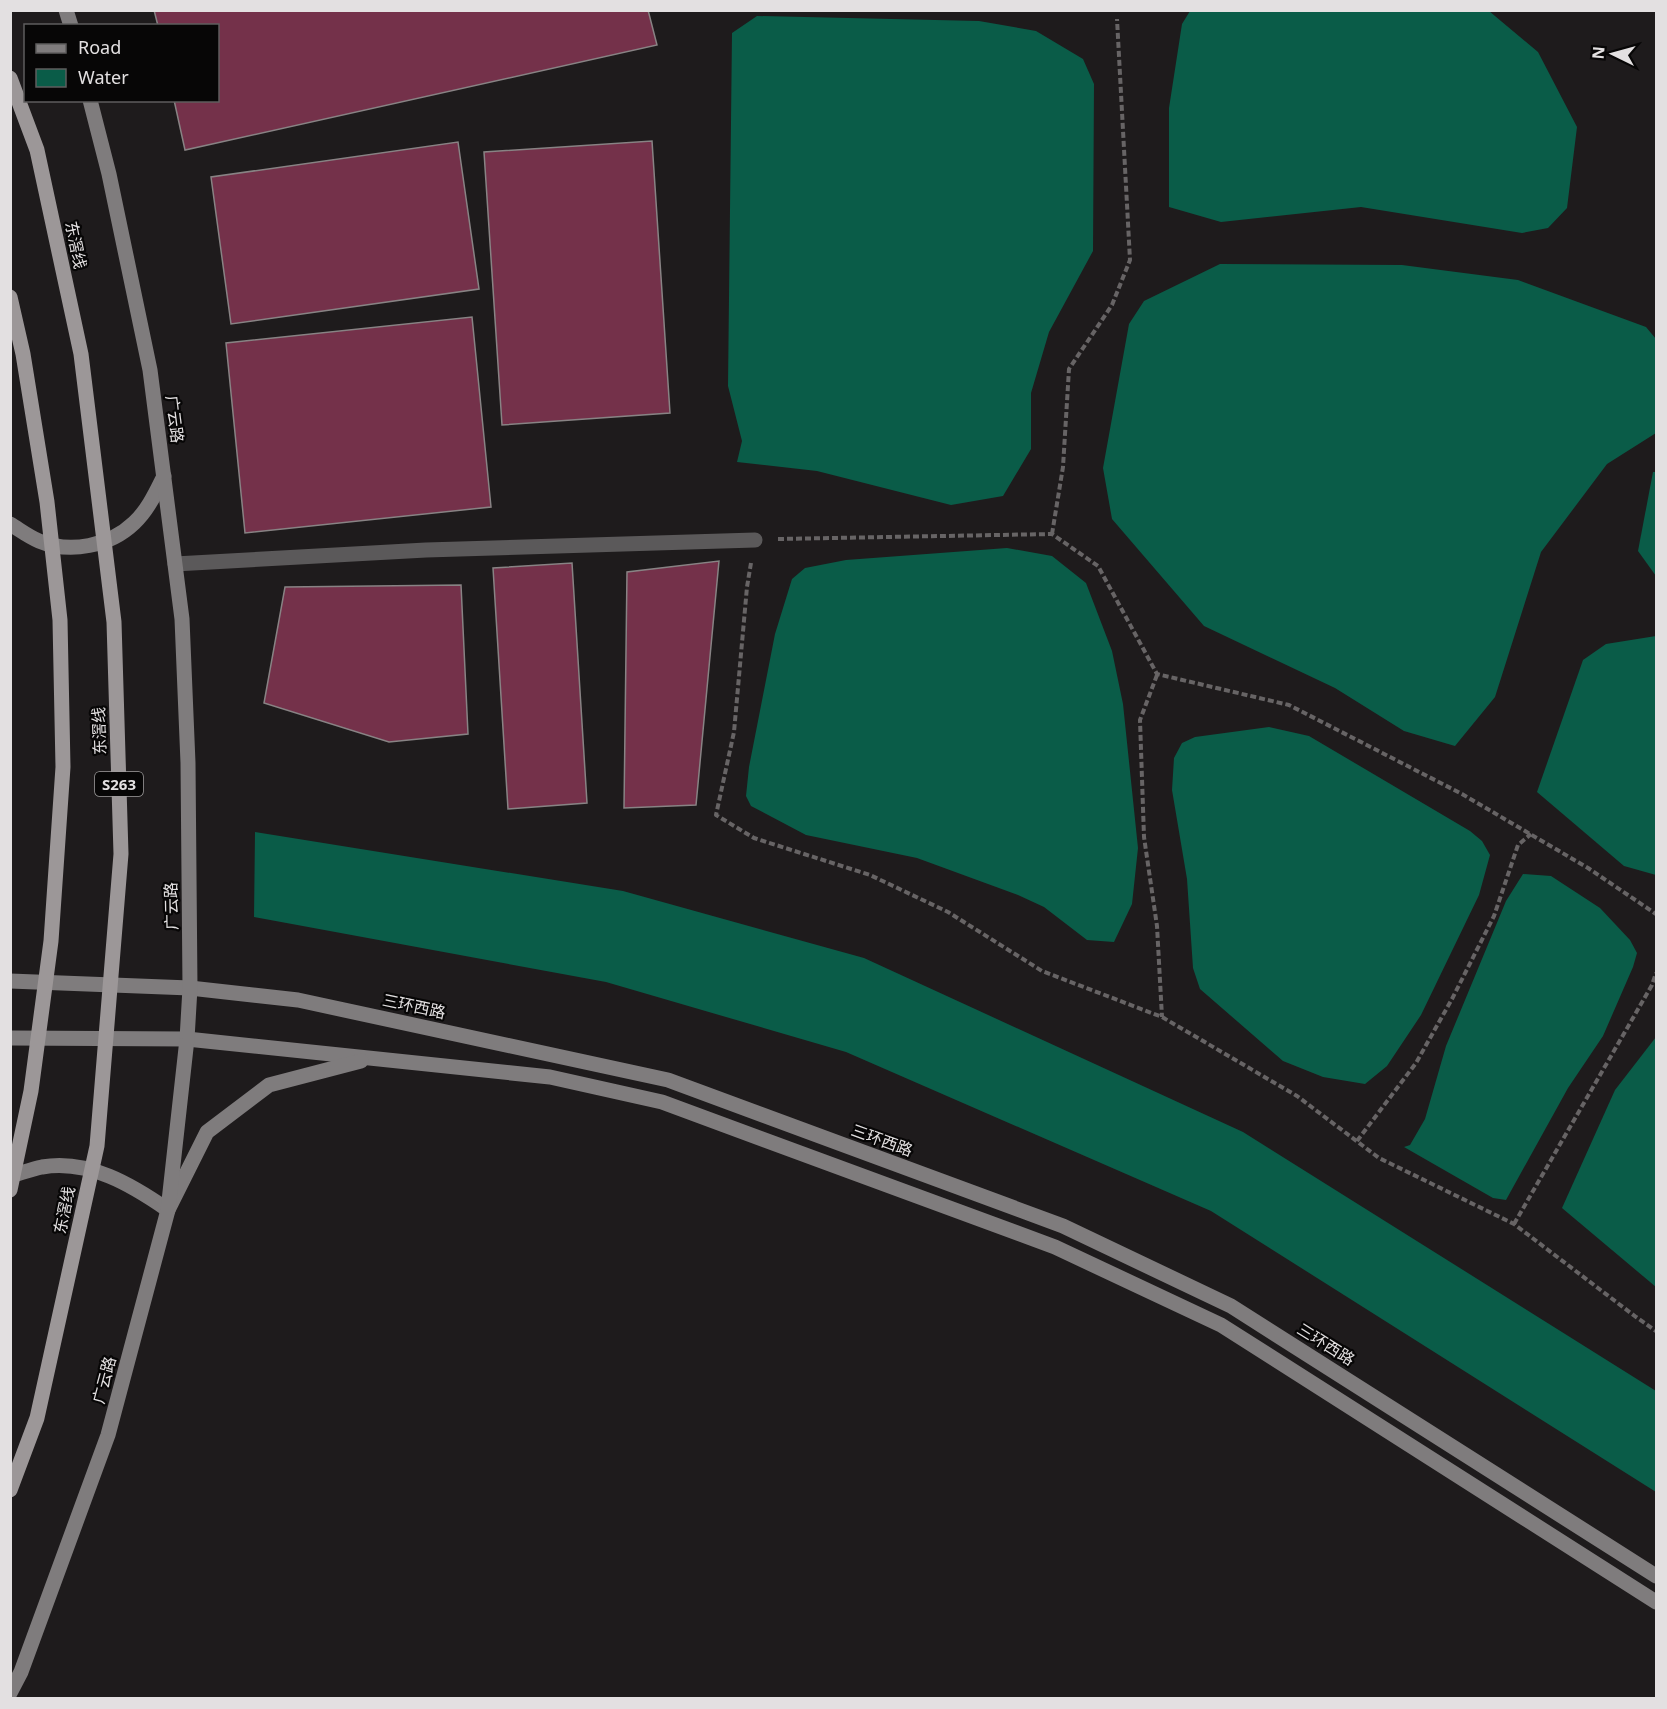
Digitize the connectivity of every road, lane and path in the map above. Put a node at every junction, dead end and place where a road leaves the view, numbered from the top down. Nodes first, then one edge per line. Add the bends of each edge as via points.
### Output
1 (1117, 19) dead end
2 (10, 78) edge
3 (91, 102) edge
4 (10, 297) edge
5 (164, 476) junction
6 (10, 524) edge
7 (1052, 534) junction
8 (755, 540) junction
9 (175, 564) junction
10 (1157, 674) junction
11 (1531, 834) junction
12 (1656, 914) edge
13 (1656, 973) edge
14 (10, 981) edge
15 (190, 988) junction
16 (1162, 1017) junction
17 (10, 1038) edge
18 (187, 1039) junction
19 (372, 1059) junction
20 (1357, 1141) junction
21 (10, 1176) edge
22 (10, 1190) edge
23 (168, 1210) junction
24 (1514, 1224) junction
25 (1656, 1330) edge
26 (10, 1490) edge
27 (1656, 1576) edge
28 (1656, 1602) edge
29 (10, 1693) edge

1 - 7 path via 1130,260 1112,305 1069,369 1063,467
2 - 26 main road, 东滘线 / S263, bridge via 37,150 81,354 114,622 120,854 97,1146 37,1418
3 - 5 main road, 广云路 via 150,370
4 - 22 main road, bridge via 48,513 60,620 63,766 51,941 31,1091
5 - 6 main road via 151,502 134,523 108,541 71,548 40,541
5 - 9 main road, 广云路
7 - 8 path
7 - 10 path via 1098,566
8 - 9 lane via 426,550
8 - 16 path via 734,732 716,815 754,838 870,875 948,912 1042,971
9 - 15 main road, 广云路 via 182,619 188,763
10 - 11 path via 1289,705
10 - 16 path via 1140,720 1144,837 1157,926
11 - 12 path
11 - 20 path via 1518,845 1494,916 1416,1063
13 - 24 path
14 - 15 main road, 三环西路
15 - 18 main road, 广云路
15 - 27 main road, 三环西路 via 298,1000 668,1080 1063,1226 1231,1306
16 - 20 path via 1297,1096
17 - 18 main road
18 - 19 main road
18 - 23 main road, 广云路
19 - 23 main road via 269,1085 207,1132
19 - 28 main road via 550,1077 662,1102 1055,1246 1221,1325
20 - 24 path via 1379,1158
21 - 23 main road via 43,1167 73,1167 114,1177
23 - 29 main road, 广云路 via 108,1435
24 - 25 path

